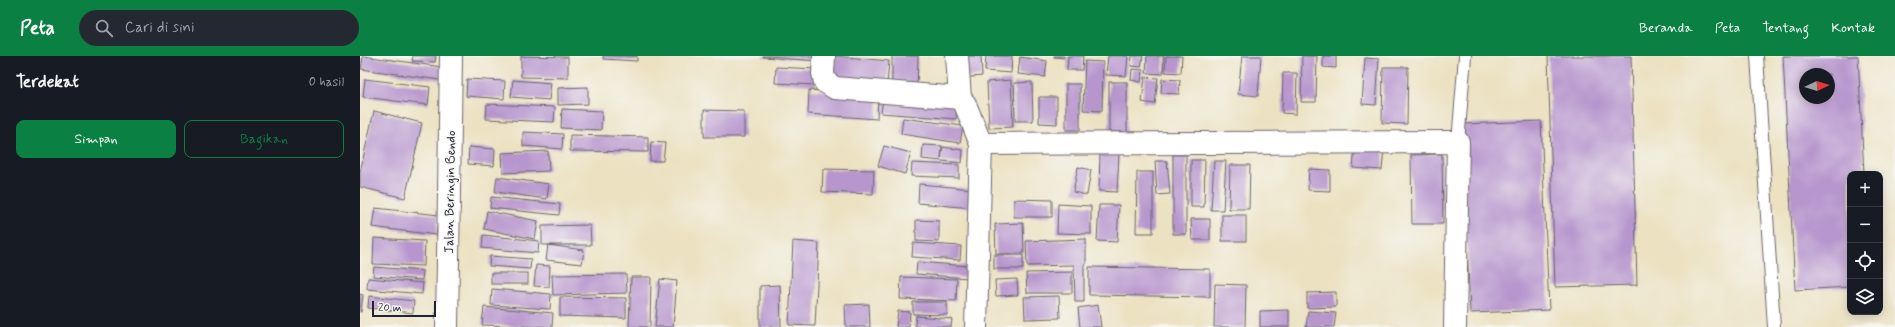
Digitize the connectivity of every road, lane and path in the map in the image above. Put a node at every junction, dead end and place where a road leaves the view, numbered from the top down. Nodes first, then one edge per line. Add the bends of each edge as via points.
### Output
1 (451, 56) edge
2 (824, 56) edge
3 (957, 56) edge
4 (1465, 56) edge
5 (1757, 56) edge
6 (960, 98) junction
7 (1458, 142) junction
8 (981, 144) junction
9 (447, 327) edge
10 (976, 327) edge
11 (1455, 327) edge
12 (1774, 327) edge

1 - 9 street, Jalan Beringin Bendo
2 - 6 street via 825,82 835,88
3 - 6 street
4 - 7 lane
5 - 12 lane
6 - 8 street via 965,104
7 - 8 street
7 - 11 street
8 - 10 street

